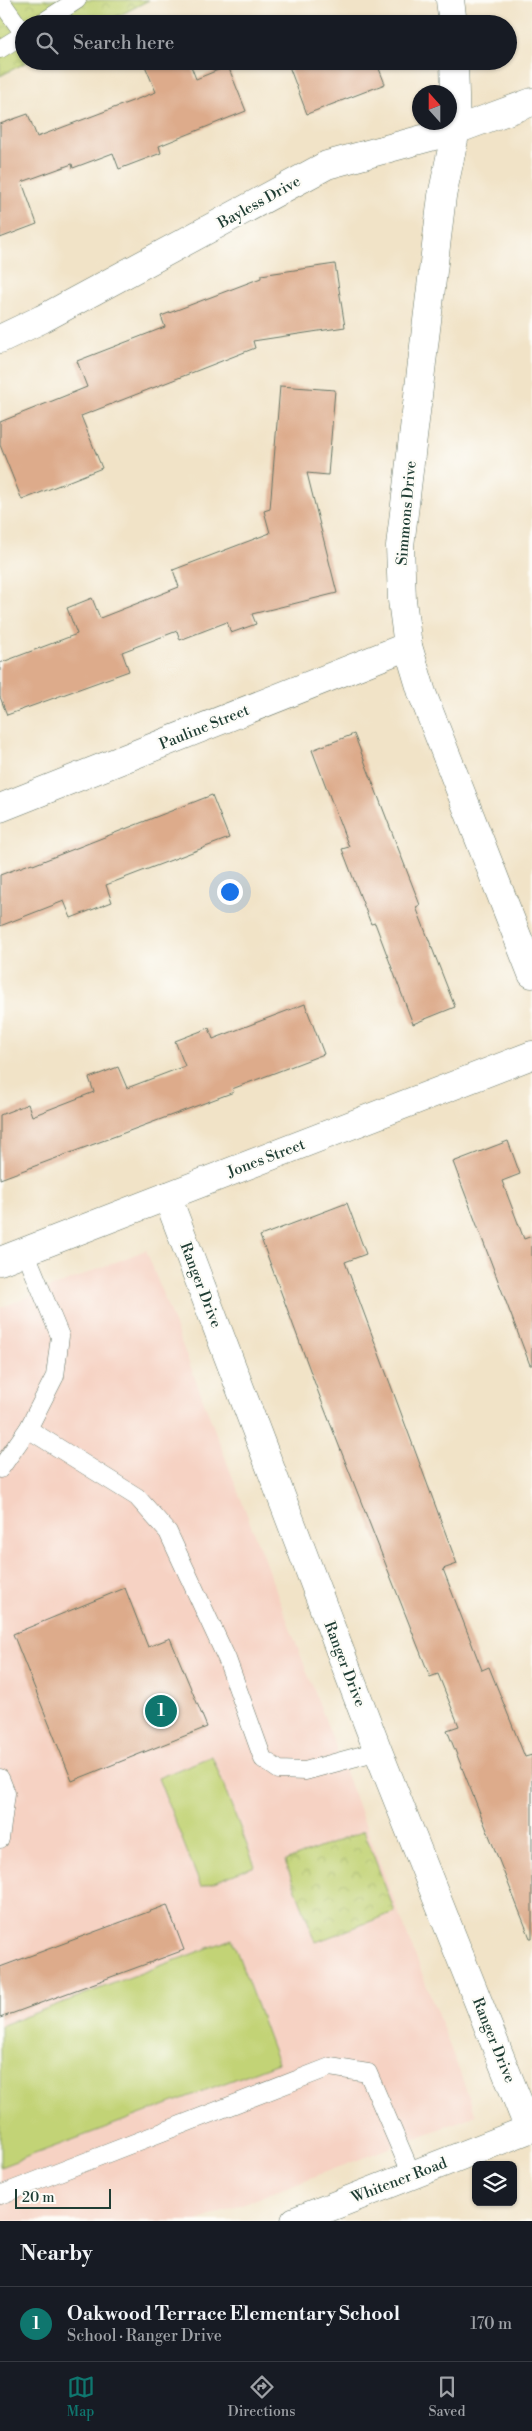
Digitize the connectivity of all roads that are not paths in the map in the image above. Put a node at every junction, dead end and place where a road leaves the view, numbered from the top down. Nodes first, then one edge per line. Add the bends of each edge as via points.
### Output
1 (0, 0) edge
2 (77, 0) edge
3 (450, 0) edge
4 (54, 15) edge
5 (452, 15) edge
6 (15, 21) edge
7 (15, 40) edge
8 (0, 49) edge
9 (454, 70) edge
10 (455, 85) edge
11 (532, 102) edge
12 (456, 130) joint
13 (457, 130) edge
14 (0, 339) edge
15 (408, 646) junction
16 (0, 808) edge
17 (532, 974) edge
18 (532, 1055) edge
19 (167, 1196) junction
20 (25, 1251) junction
21 (0, 1261) edge
22 (28, 1429) junction
23 (0, 1469) edge
24 (378, 1751) junction
25 (0, 1778) edge
26 (0, 1839) edge
27 (531, 2129) edge
28 (412, 2175) junction
29 (0, 2195) edge
30 (294, 2221) edge

1 - 6 lane
2 - 4 lane
3 - 5 street
7 - 8 lane
9 - 10 street, Simmons Drive
11 - 13 street, Bayless Drive
12 - 14 street, Bayless Drive via 327,165
12 - 15 street, Simmons Drive via 442,196 400,546
15 - 16 street, Pauline Street
15 - 17 street, Simmons Drive via 437,733
18 - 19 street, Jones Street
19 - 20 street, Jones Street
19 - 24 street, Ranger Drive
20 - 21 street, Jones Street
20 - 22 lane via 60,1336 55,1376
22 - 23 lane
22 - 24 lane via 137,1497 168,1532 228,1659 263,1759 279,1770 305,1771
24 - 27 street, Ranger Drive
25 - 26 lane via 6,1793
27 - 28 street, Whitener Road
28 - 29 lane via 368,2073 330,2067
28 - 30 street, Whitener Road

